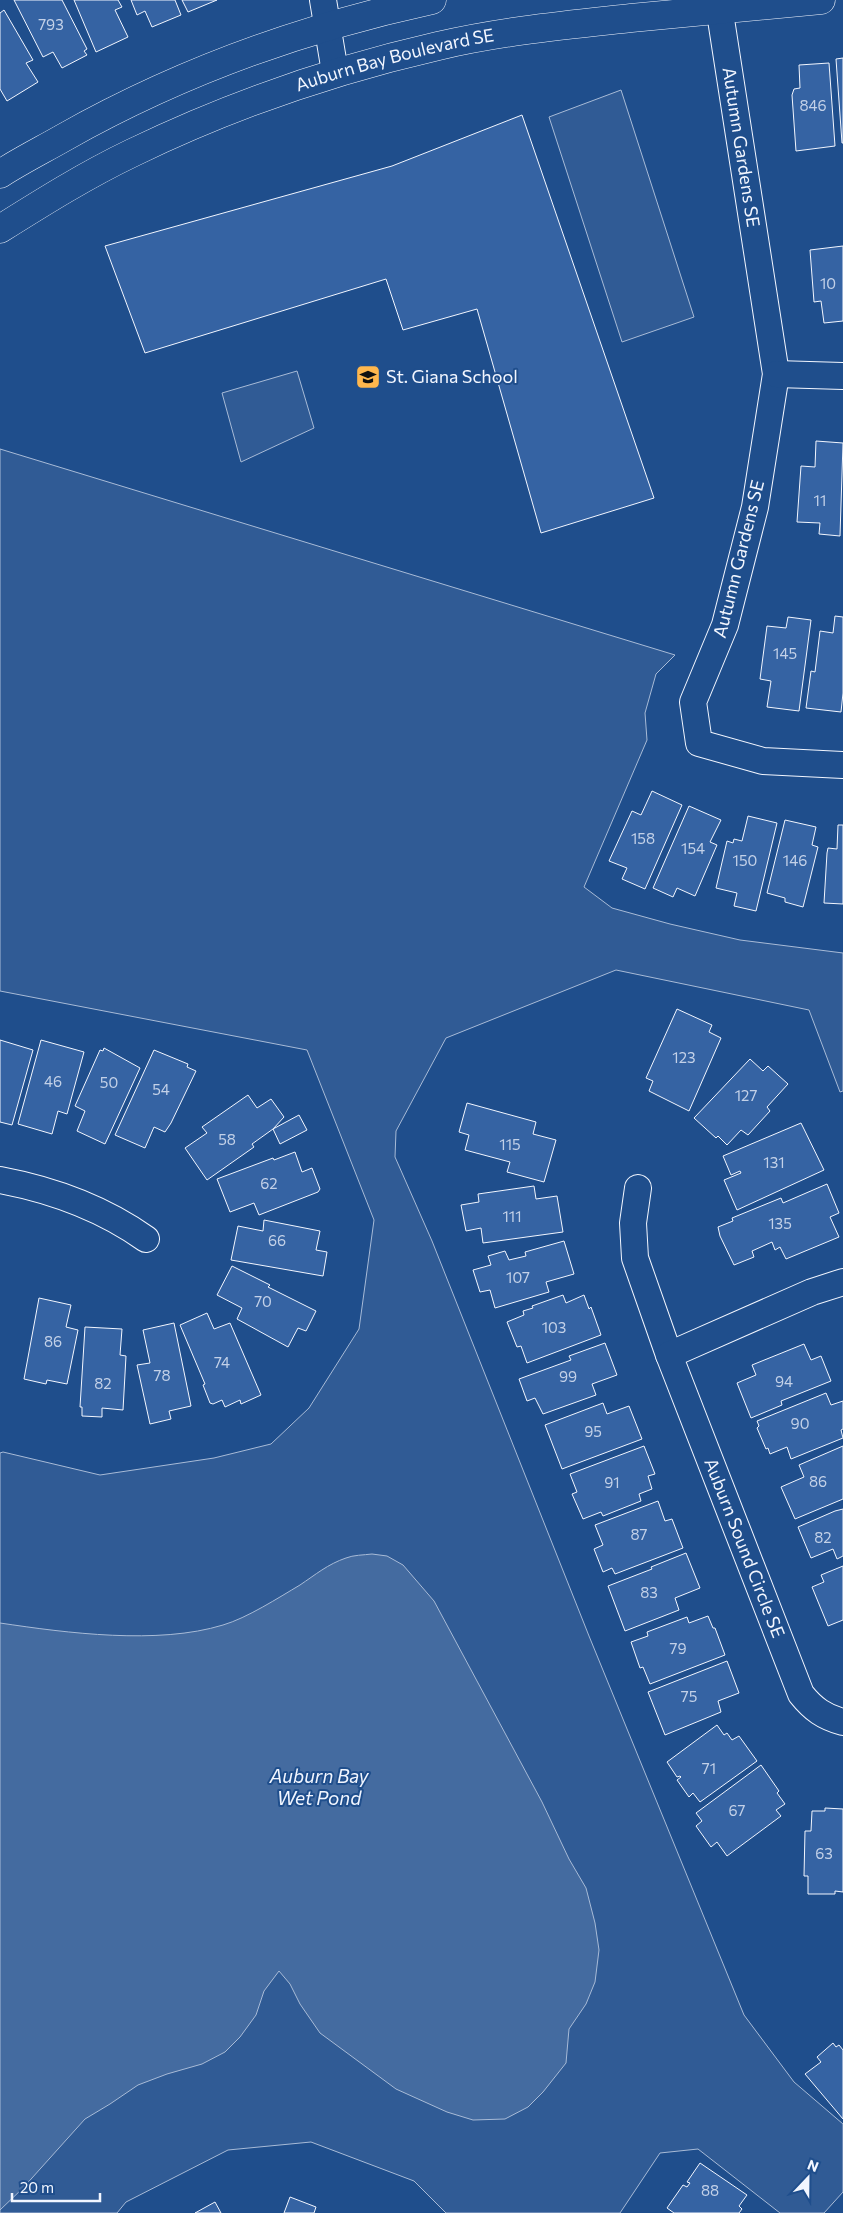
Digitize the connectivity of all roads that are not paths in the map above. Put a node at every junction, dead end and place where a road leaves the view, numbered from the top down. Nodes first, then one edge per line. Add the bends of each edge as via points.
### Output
1 (432, 0) edge
2 (821, 0) edge
3 (718, 5) edge
4 (326, 13) edge
5 (335, 72) junction
6 (0, 174) edge
7 (0, 228) edge
8 (776, 374) junction
9 (843, 376) edge
10 (843, 765) edge
11 (0, 1180) edge
12 (638, 1188) dead end
13 (146, 1239) dead end
14 (843, 1282) edge
15 (669, 1355) junction
16 (843, 1722) edge

1 - 4 street
2 - 3 street, Auburn Bay Boulevard SE
3 - 5 street, Auburn Bay Boulevard SE via 507,32 439,45
3 - 8 street, Autumn Gardens SE
4 - 5 street
4 - 6 street via 246,53 113,110
5 - 7 street, Auburn Bay Boulevard SE via 179,131 62,190
8 - 9 street
8 - 10 street, Autumn Gardens SE via 753,516 725,625 694,702 699,743 763,761
11 - 13 street via 81,1202
12 - 15 street, Auburn Sound Circle SE via 633,1223 635,1258
14 - 15 street via 812,1292
15 - 16 street, Auburn Sound Circle SE via 801,1694 813,1709

